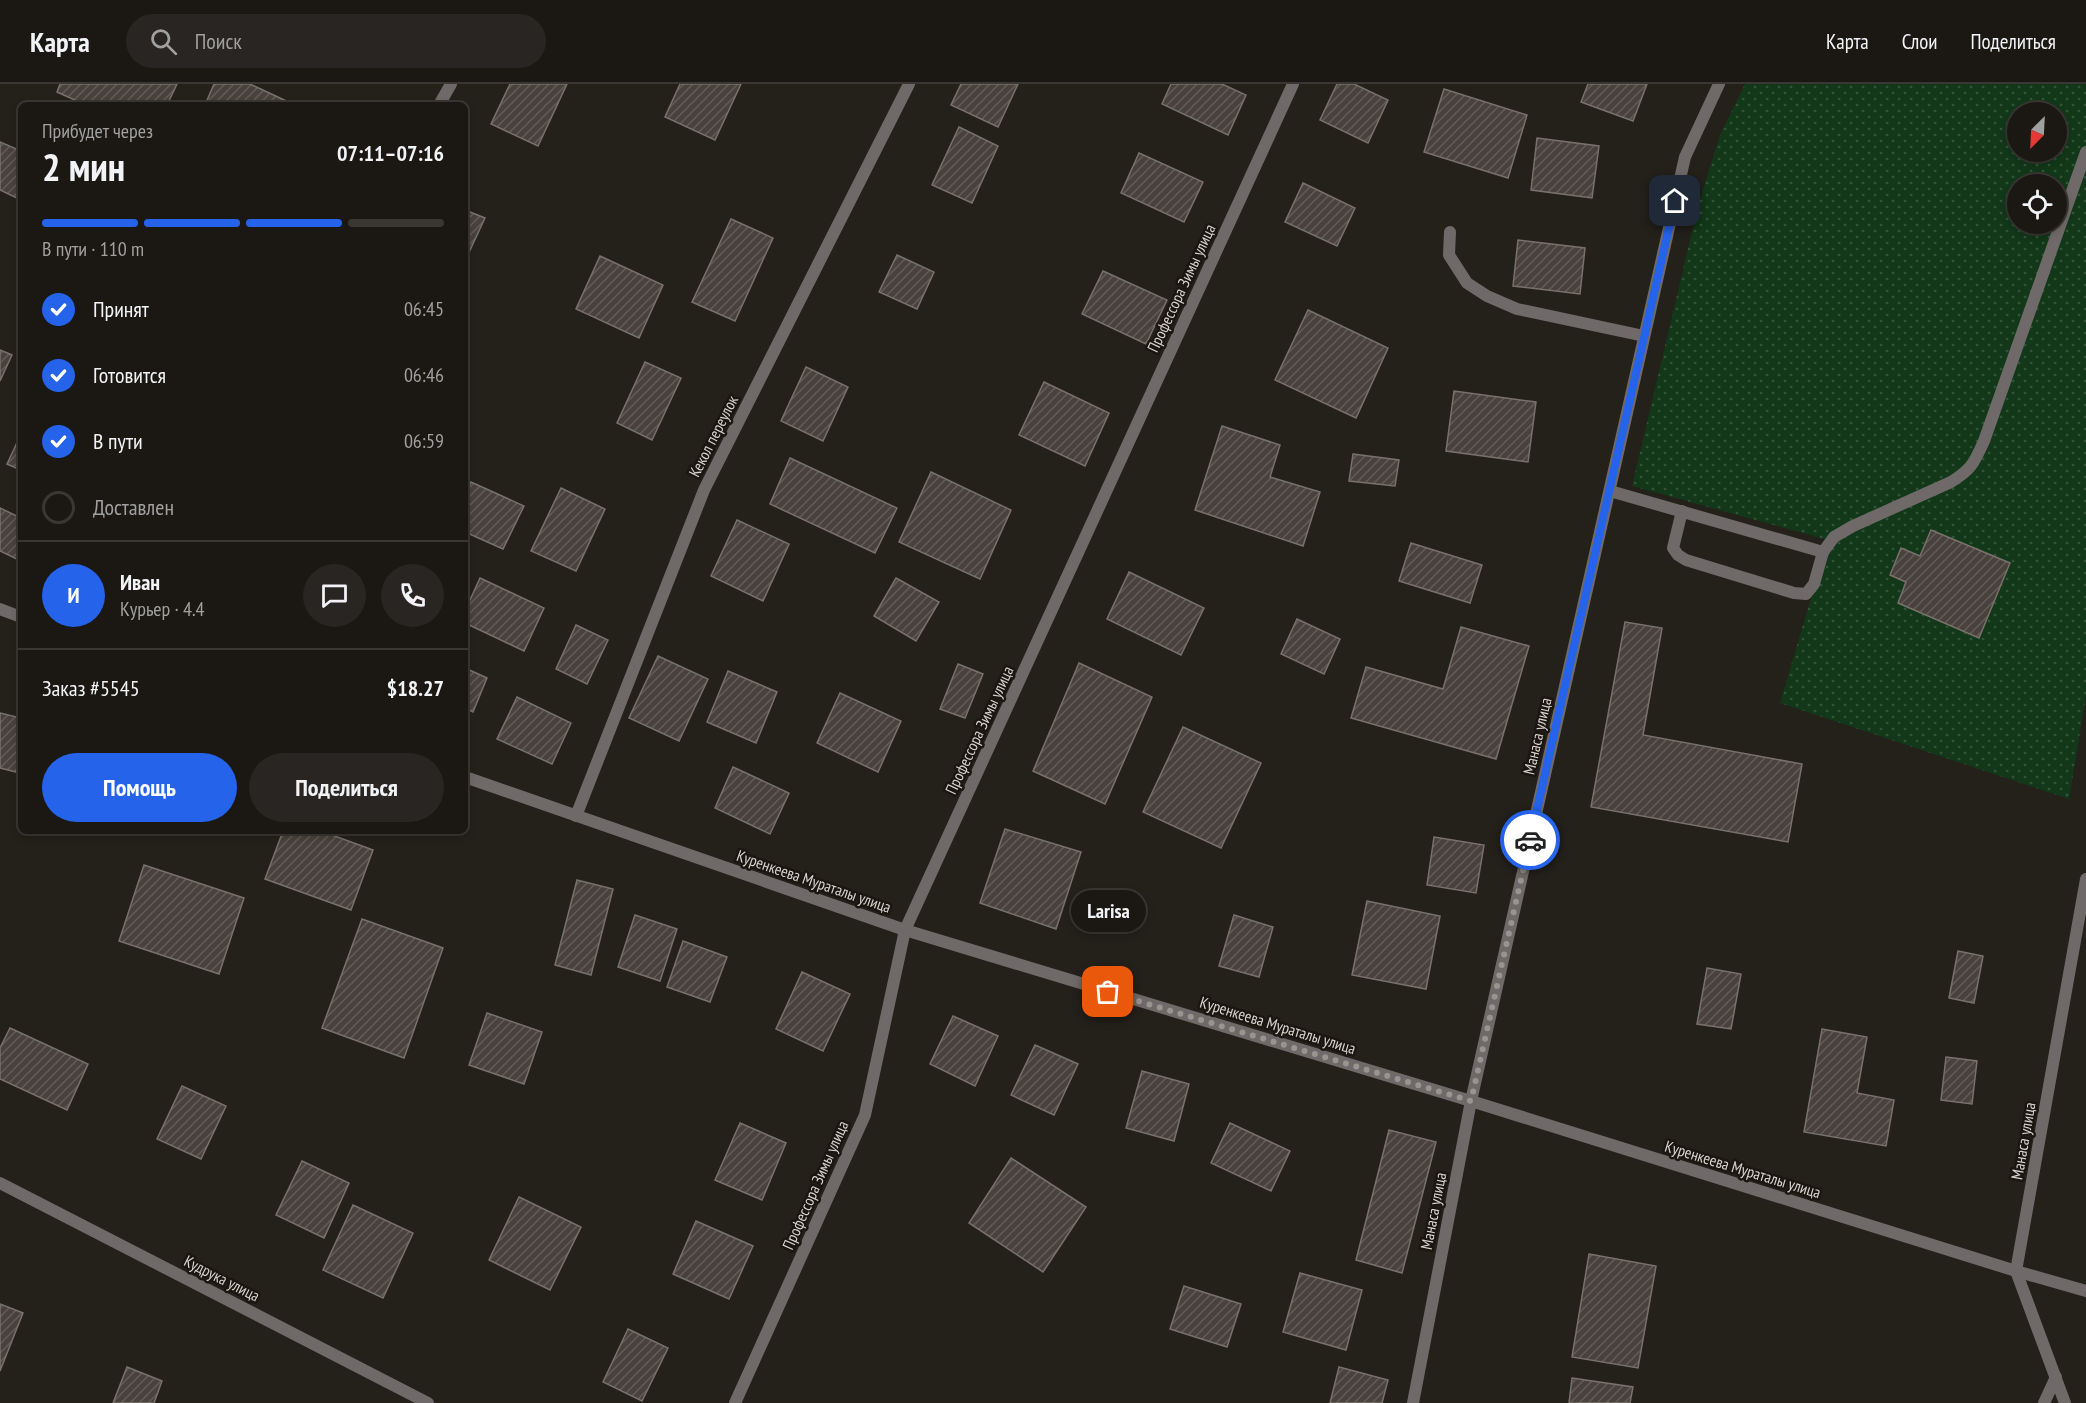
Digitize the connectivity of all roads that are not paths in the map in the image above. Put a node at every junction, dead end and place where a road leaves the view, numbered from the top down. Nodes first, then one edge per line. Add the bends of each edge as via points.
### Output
1 (451, 84) edge
2 (909, 84) edge
3 (1293, 84) edge
4 (1719, 84) edge
5 (441, 102) edge
6 (2086, 152) edge
7 (1450, 232) dead end
8 (1644, 336) junction
9 (1610, 491) junction
10 (1682, 511) junction
11 (1823, 552) junction
12 (0, 609) edge
13 (18, 616) edge
14 (468, 778) edge
15 (576, 816) junction
16 (2086, 879) edge
17 (905, 930) junction
18 (1471, 1101) junction
19 (0, 1183) edge
20 (2016, 1272) junction
21 (2086, 1291) edge
22 (2056, 1377) junction
23 (428, 1403) edge
24 (735, 1403) edge
25 (1413, 1403) edge
26 (2044, 1403) edge
27 (2065, 1403) edge

1 - 5 street
2 - 15 street, Кекол переулок via 704,490
3 - 17 street, Профессора Зимы улица
4 - 8 street, Манаса улица via 1685,157
6 - 11 street via 1974,464 1951,482 1834,537
7 - 8 street via 1449,255 1467,283 1487,296 1516,309
8 - 9 street, Манаса улица
9 - 10 street
9 - 18 street, Манаса улица
10 - 11 street
10 - 11 street via 1673,548 1678,555 1794,593 1806,594 1814,585
12 - 13 street
14 - 15 street, Куренкеева Мураталы улица
15 - 17 street, Куренкеева Мураталы улица
16 - 20 street, Манаса улица
17 - 18 street, Куренкеева Мураталы улица
17 - 24 street, Профессора Зимы улица via 865,1115
18 - 20 street, Куренкеева Мураталы улица
18 - 25 street, Манаса улица
19 - 23 street, Кудрука улица
20 - 21 street, Куренкеева Мураталы улица
20 - 22 street
22 - 26 street
22 - 27 street

